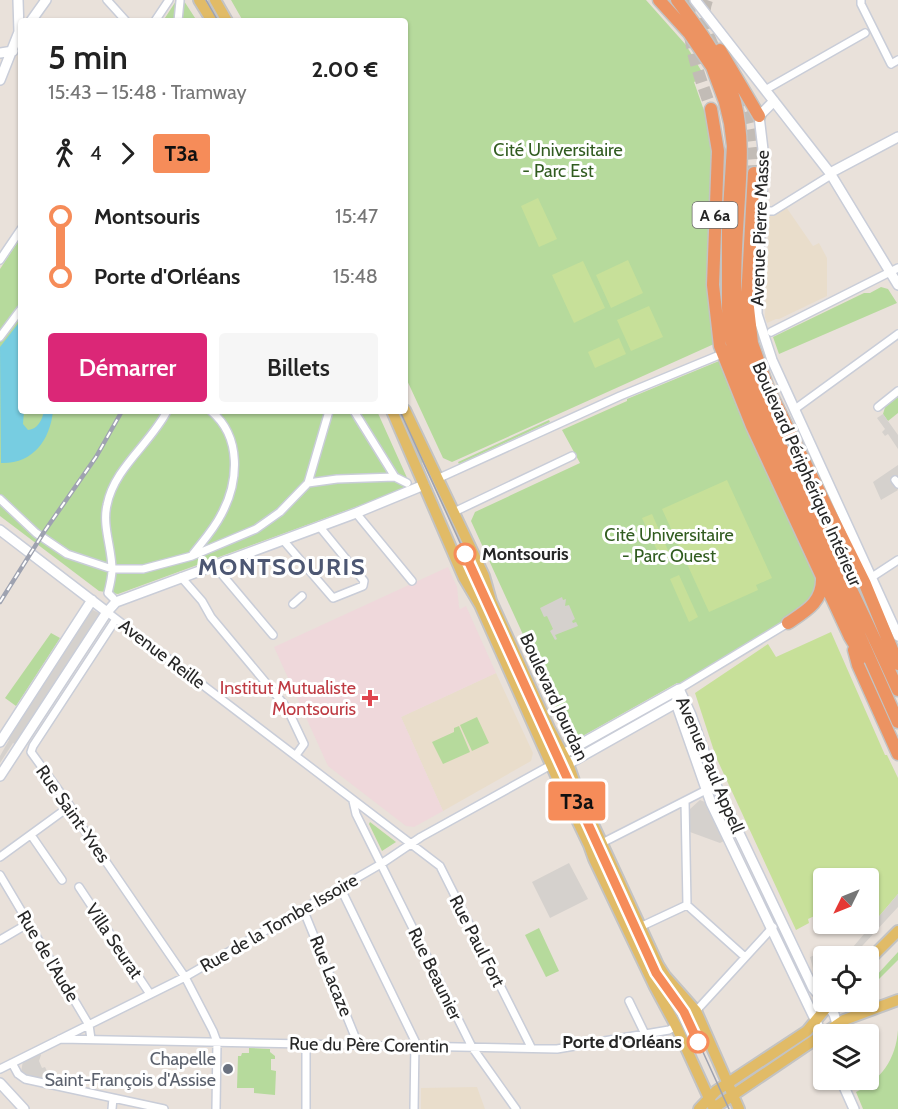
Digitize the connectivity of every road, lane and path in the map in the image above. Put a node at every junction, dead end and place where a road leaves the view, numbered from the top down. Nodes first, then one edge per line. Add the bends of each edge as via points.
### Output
1 (18, 0) edge
2 (46, 0) edge
3 (107, 0) edge
4 (169, 0) edge
5 (199, 0) edge
6 (215, 0) edge
7 (659, 0) edge
8 (679, 0) edge
9 (695, 0) edge
10 (861, 0) edge
11 (180, 1) edge
12 (34, 18) edge
13 (123, 18) edge
14 (157, 18) edge
15 (178, 18) edge
16 (210, 18) edge
17 (225, 18) edge
18 (18, 21) edge
19 (865, 33) dead end
20 (17, 50) edge
21 (0, 53) edge
22 (894, 62) edge
23 (0, 80) edge
24 (765, 90) junction
25 (774, 101) junction
26 (711, 109) tunnel mouth
27 (759, 116) junction
28 (898, 137) edge
29 (754, 173) tunnel mouth
30 (830, 174) junction
31 (761, 211) junction
32 (18, 233) edge
33 (0, 260) edge
34 (894, 271) edge
35 (898, 285) edge
36 (18, 313) edge
37 (771, 332) dead end
38 (898, 334) edge
39 (0, 337) edge
40 (717, 356) dead end
41 (898, 391) edge
42 (878, 406) dead end
43 (795, 410) junction
44 (165, 414) edge
45 (214, 414) edge
46 (328, 414) edge
47 (356, 414) edge
48 (393, 414) edge
49 (407, 414) edge
50 (572, 456) dead end
51 (395, 477) junction
52 (437, 479) junction
53 (308, 483) junction
54 (407, 483) dead end
55 (424, 485) junction
56 (817, 486) junction
57 (0, 499) edge
58 (454, 512) junction
59 (356, 513) junction
60 (319, 526) junction
61 (0, 530) edge
62 (283, 540) junction
63 (192, 556) junction
64 (898, 560) edge
65 (214, 565) junction
66 (112, 569) junction
67 (822, 574) junction
68 (181, 577) junction
69 (872, 577) junction
70 (412, 581) dead end
71 (302, 596) dead end
72 (113, 598) dead end
73 (92, 600) junction
74 (293, 604) dead end
75 (107, 612) junction
76 (116, 619) junction
77 (788, 622) joint
78 (873, 634) junction
79 (273, 635) dead end
80 (898, 636) edge
81 (850, 637) junction
82 (898, 664) edge
83 (679, 689) junction
84 (898, 690) edge
85 (676, 704) junction
86 (896, 717) edge
87 (3, 731) edge
88 (0, 742) edge
89 (898, 754) edge
90 (296, 755) junction
91 (566, 759) junction
92 (551, 765) junction
93 (0, 776) edge
94 (716, 785) junction
95 (706, 790) junction
96 (353, 801) junction
97 (685, 801) junction
98 (70, 806) junction
99 (31, 835) junction
100 (602, 843) junction
101 (411, 844) junction
102 (0, 857) edge
103 (381, 864) junction
104 (0, 875) edge
105 (62, 880) dead end
106 (79, 887) dead end
107 (340, 887) junction
108 (687, 905) junction
109 (303, 909) junction
110 (782, 922) junction
111 (28, 923) junction
112 (640, 927) junction
113 (771, 927) junction
114 (898, 931) edge
115 (0, 940) edge
116 (879, 950) edge
117 (745, 957) junction
118 (185, 976) junction
119 (813, 988) edge
120 (150, 994) junction
121 (898, 1000) edge
122 (629, 1001) dead end
123 (696, 1011) junction
124 (821, 1012) edge
125 (833, 1012) edge
126 (815, 1021) junction
127 (89, 1024) junction
128 (817, 1024) edge
129 (837, 1024) joint
130 (676, 1026) junction
131 (645, 1034) junction
132 (58, 1039) junction
133 (92, 1039) junction
134 (218, 1042) junction
135 (813, 1042) edge
136 (306, 1043) junction
137 (358, 1044) junction
138 (415, 1045) junction
139 (472, 1047) junction
140 (531, 1047) junction
141 (12, 1063) junction
142 (0, 1069) edge
143 (0, 1083) edge
144 (730, 1089) junction
145 (846, 1090) edge
146 (709, 1097) junction
147 (113, 1098) junction
148 (24, 1109) edge
149 (112, 1109) edge
150 (164, 1109) edge
151 (216, 1109) edge
152 (306, 1109) edge
153 (414, 1109) edge
154 (516, 1109) edge
155 (699, 1109) edge
156 (714, 1109) edge
157 (739, 1109) edge
158 (855, 1109) edge

1 - 18 street
2 - 12 street
3 - 13 street
4 - 14 street
5 - 16 main road
6 - 17 main road
7 - 86 highway, Boulevard Périphérique Intérieur via 689,33 712,67 730,123 733,146 728,307 735,358 768,440
8 - 27 highway via 685,2 727,59
8 - 78 highway via 720,64 737,111 741,162 736,309 749,371
9 - 24 street
10 - 22 street
11 - 15 street
19 - 24 street
20 - 21 street
20 - 23 street
24 - 25 street
25 - 27 street
25 - 30 street
26 - 67 highway, A 6a via 718,151 713,275 716,321 726,362 748,417
27 - 31 street, Avenue Pierre Masse via 764,158
28 - 30 street
29 - 56 highway, A 6a via 748,261 752,343 775,403
30 - 31 street via 773,210
30 - 34 street
31 - 43 street, Avenue Pierre Masse via 757,314
32 - 33 street
34 - 35 street
34 - 37 street
36 - 39 street
38 - 43 street
40 - 52 street
41 - 42 street
43 - 69 street, Avenue Pierre Masse
44 - 66 street via 116,481 108,500 106,525
45 - 63 street via 232,441 234,474 222,515
46 - 53 street
47 - 51 street
48 - 55 main road, Boulevard Jourdan
49 - 52 main road, Boulevard Jourdan
50 - 58 street
51 - 53 street
51 - 54 street
52 - 58 main road, Boulevard Jourdan
53 - 63 street via 280,512 256,529
55 - 59 street
55 - 92 main road, Boulevard Jourdan
56 - 78 highway
56 - 82 highway via 865,584
57 - 66 street via 56,548
58 - 91 main road, Boulevard Jourdan via 495,610
59 - 60 street
59 - 70 street
60 - 62 street
60 - 62 street via 364,581 363,586 333,598
61 - 73 street, Avenue Reille
62 - 65 street
63 - 66 street via 151,568
64 - 69 street
65 - 68 street
65 - 79 street
66 - 72 street via 108,593
67 - 77 highway via 818,599
67 - 81 highway
68 - 75 street via 116,602
68 - 90 street via 287,708 304,744
69 - 80 street, Avenue Pierre Masse
71 - 74 street
73 - 75 street, Avenue Reille
73 - 87 street
75 - 76 street, Avenue Reille
75 - 93 street
76 - 90 street, Avenue Reille
76 - 98 street, Rue Saint-Yves via 32,748 34,759
77 - 83 street
78 - 84 highway
81 - 86 highway
81 - 89 highway via 858,665
83 - 85 street, Avenue Paul Appell
83 - 91 street
83 - 94 street, Avenue Paul Appell
85 - 91 street
85 - 95 street, Avenue Paul Appell
87 - 88 street
90 - 96 street, Avenue Reille
91 - 92 street via 562,766
91 - 100 main road, Boulevard Jourdan
92 - 101 street, Rue de la Tombe Issoire
92 - 130 main road, Boulevard Jourdan
94 - 95 street
94 - 110 street, Avenue Paul Appell
95 - 97 street
95 - 113 street, Avenue Paul Appell
96 - 101 street, Avenue Reille
96 - 103 street, Rue Beaunier
97 - 100 street
97 - 108 street
98 - 99 street
98 - 118 street, Rue Saint-Yves
99 - 102 street
99 - 105 street
100 - 112 main road, Boulevard Jourdan
101 - 103 street, Rue de la Tombe Issoire
101 - 140 street, Rue Paul Fort via 441,868
103 - 107 street, Rue de la Tombe Issoire
103 - 139 street, Rue Beaunier
104 - 111 street, Rue de l'Aude
106 - 120 street, Villa Seurat
107 - 109 street, Rue de la Tombe Issoire
107 - 138 street
108 - 112 street
108 - 117 street
109 - 118 street, Rue de la Tombe Issoire
109 - 137 street, Rue Lacaze
110 - 113 street
110 - 119 street, Avenue Paul Appell
111 - 115 street
111 - 127 street, Rue de l'Aude
112 - 123 main road, Boulevard Jourdan via 661,971
113 - 117 street
113 - 126 street, Avenue Paul Appell
114 - 116 main road
117 - 123 street
118 - 120 street, Rue de la Tombe Issoire
118 - 134 street, Rue Saint-Yves
120 - 127 street, Rue de la Tombe Issoire
121 - 129 main road
122 - 131 street
123 - 144 main road, Boulevard Jourdan
124 - 126 main road
125 - 129 street, Avenue Paul Appell
126 - 128 street, Avenue Paul Appell
126 - 144 main road
127 - 132 street, Rue de la Tombe Issoire
127 - 133 street, Rue de l'Aude
130 - 131 street, Rue du Père Corentin
130 - 146 main road, Boulevard Jourdan
131 - 140 street, Rue du Père Corentin via 557,1048
132 - 133 street, Rue du Père Corentin
132 - 141 street, Rue de la Tombe Issoire
133 - 134 street, Rue du Père Corentin
134 - 136 street, Rue du Père Corentin
134 - 151 street
135 - 144 main road
136 - 137 street, Rue du Père Corentin
136 - 152 street
137 - 138 street, Rue du Père Corentin
138 - 139 street, Rue du Père Corentin
138 - 153 street
139 - 140 street, Rue du Père Corentin
139 - 154 street, Rue Beaunier
141 - 142 street, Rue de la Tombe Issoire
141 - 147 street via 22,1078
143 - 148 street
144 - 146 main road
144 - 156 main road
144 - 157 main road, Boulevard Jourdan
145 - 158 street
146 - 155 main road
146 - 156 main road, Boulevard Jourdan
147 - 149 street
147 - 150 street

